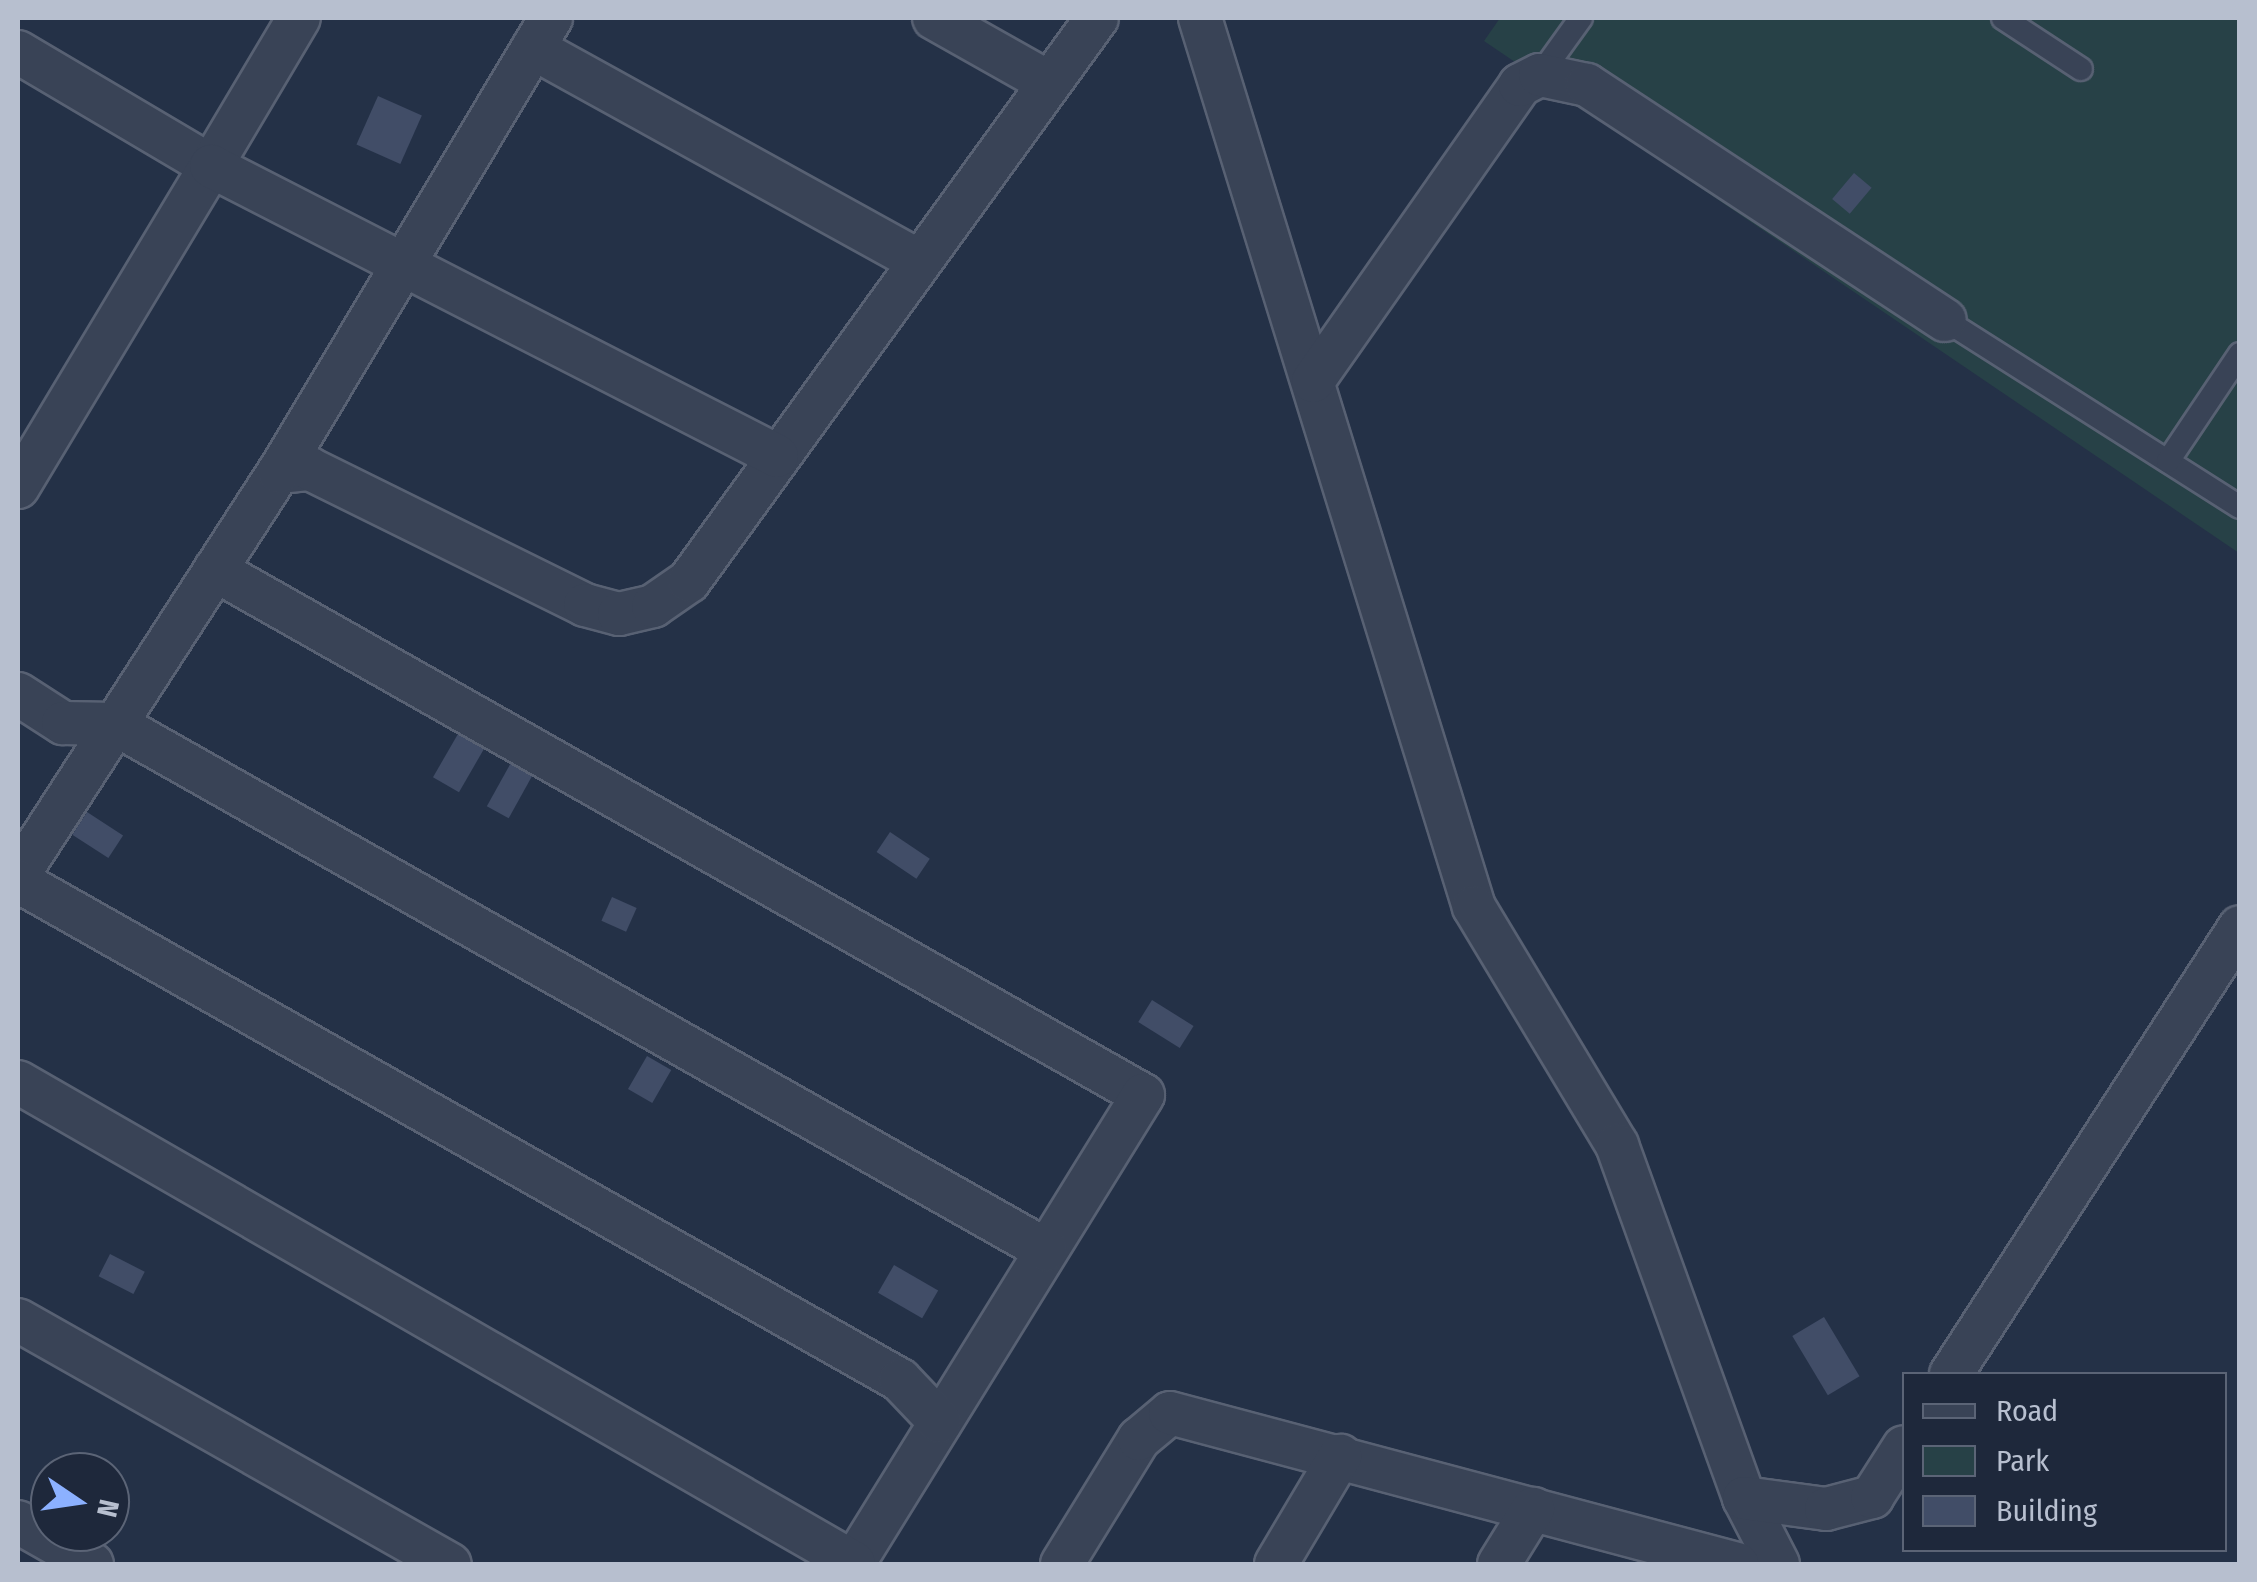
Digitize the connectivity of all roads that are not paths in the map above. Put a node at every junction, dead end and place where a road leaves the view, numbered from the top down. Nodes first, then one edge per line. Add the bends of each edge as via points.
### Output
1 (299, 18) edge
2 (934, 18) edge
3 (1097, 18) edge
4 (1200, 18) edge
5 (1581, 18) edge
6 (2002, 18) edge
7 (542, 33) edge
8 (18, 52) edge
9 (2081, 70) dead end
10 (1540, 75) junction
11 (1046, 81) junction
12 (211, 166) junction
13 (917, 260) junction
14 (403, 264) junction
15 (1945, 320) joint
16 (2240, 354) edge
17 (1313, 382) junction
18 (777, 456) junction
19 (2168, 461) junction
20 (278, 472) junction
21 (18, 486) edge
22 (2240, 507) edge
23 (214, 570) junction
24 (18, 694) edge
25 (116, 724) junction
26 (18, 878) edge
27 (2240, 927) edge
28 (18, 1082) edge
29 (1046, 1250) junction
30 (18, 1320) edge
31 (1952, 1372) edge
32 (940, 1422) junction
33 (1902, 1450) edge
34 (1340, 1456) junction
35 (1744, 1498) junction
36 (1534, 1509) junction
37 (18, 1522) edge
38 (92, 1564) edge
39 (450, 1564) edge
40 (853, 1564) edge
41 (1062, 1564) edge
42 (1276, 1564) edge
43 (1499, 1564) edge
44 (1737, 1564) edge
45 (1778, 1564) edge

1 - 12 street
2 - 11 street
3 - 11 street
4 - 17 street
5 - 10 lane
6 - 9 lane
7 - 13 street
7 - 14 street
8 - 12 street
10 - 15 street via 1588,86
10 - 17 street via 1520,85
11 - 13 street
12 - 14 street
12 - 21 street
13 - 18 street
14 - 18 street
14 - 20 street
15 - 19 lane
16 - 19 lane
17 - 35 street via 1474,906 1617,1145
18 - 20 street via 688,581 652,606 620,614 310,469
19 - 22 lane
20 - 23 street
23 - 25 street
23 - 29 street via 1143,1095
24 - 25 street via 63,723
25 - 26 street
25 - 29 street
26 - 32 street via 900,1380
27 - 31 street
28 - 40 street
29 - 32 street
30 - 39 street
32 - 40 street
33 - 35 street via 1872,1497 1826,1509
34 - 36 street
34 - 41 street via 1170,1412 1139,1439
34 - 42 street
35 - 45 street
36 - 43 street
36 - 44 street
37 - 38 street

